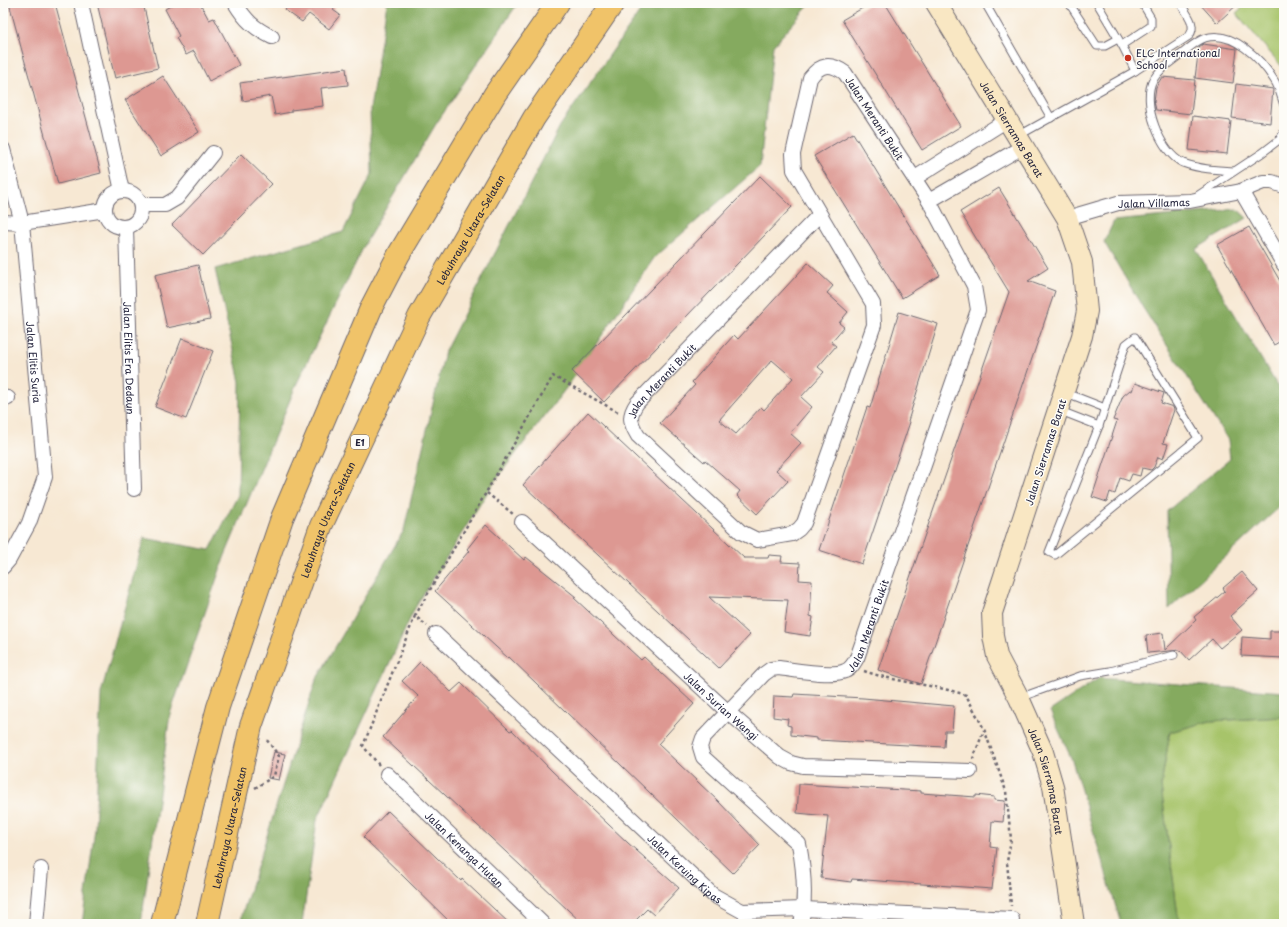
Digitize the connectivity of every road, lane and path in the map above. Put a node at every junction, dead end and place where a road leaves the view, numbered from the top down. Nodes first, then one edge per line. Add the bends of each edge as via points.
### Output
1 (81, 3) edge
2 (235, 3) edge
3 (558, 3) edge
4 (613, 3) edge
5 (936, 3) edge
6 (984, 3) edge
7 (1069, 3) edge
8 (1097, 3) edge
9 (1142, 3) edge
10 (1180, 3) edge
11 (272, 37) dead end
12 (1118, 38) junction
13 (1122, 45) junction
14 (1135, 71) junction
15 (1284, 105) edge
16 (1051, 118) junction
17 (1284, 132) edge
18 (1016, 134) junction
19 (3, 149) edge
20 (213, 153) dead end
21 (1234, 171) junction
22 (914, 178) junction
23 (1284, 186) edge
24 (122, 190) junction
25 (1241, 191) junction
26 (929, 201) junction
27 (1190, 201) junction
28 (142, 205) junction
29 (105, 210) junction
30 (820, 214) junction
31 (1067, 218) junction
32 (3, 222) edge
33 (22, 223) junction
34 (126, 228) junction
35 (1284, 265) edge
36 (1061, 401) junction
37 (1105, 408) junction
38 (630, 419) junction
39 (1099, 426) junction
40 (134, 489) dead end
41 (487, 493) junction
42 (522, 522) joint
43 (3, 567) edge
44 (415, 616) junction
45 (436, 634) joint
46 (1174, 655) dead end
47 (1019, 698) junction
48 (728, 712) junction
49 (253, 721) junction
50 (984, 729) dead end
51 (970, 771) joint
52 (387, 774) joint
53 (234, 801) junction
54 (41, 869) dead end
55 (804, 908) junction
56 (1012, 919) dead end
57 (36, 924) edge
58 (162, 924) edge
59 (207, 924) edge
60 (543, 924) edge
61 (801, 924) edge
62 (1074, 924) edge

1 - 24 street
2 - 11 street via 256,29
3 - 58 highway via 495,94 399,254 372,306 282,518 218,707
4 - 49 highway, Lebuhraya Utara–Selatan / E1 via 534,118 419,318 321,526
5 - 18 street, Jalan Sierramas Barat
6 - 16 lane
7 - 12 lane via 1097,46 1105,46
8 - 12 lane
9 - 13 lane via 1151,18 1151,26
10 - 14 lane via 1192,23 1191,33
12 - 13 lane
13 - 14 lane
14 - 16 lane
15 - 21 lane via 1274,80 1254,55 1229,39 1204,39 1192,45 1158,72 1150,87 1150,110 1155,127 1171,153 1181,162 1192,166
16 - 18 lane
17 - 21 lane via 1279,140 1262,154
18 - 22 street
18 - 26 street
18 - 31 street, Jalan Sierramas Barat
19 - 33 street, Jalan Elitis Suria
20 - 28 street via 177,198 165,205
21 - 27 lane
22 - 26 street, Jalan Meranti Bukit
22 - 30 street, Jalan Meranti Bukit via 845,73 835,66 826,66 816,70 810,78 793,154 794,170
23 - 25 street, Jalan Villamas via 1263,182
24 - 28 street via 132,193
24 - 29 street via 111,195
25 - 27 street, Jalan Villamas
25 - 35 street
26 - 48 street, Jalan Meranti Bukit via 974,286 978,310 857,658 852,667 836,674 771,669
27 - 31 street, Jalan Villamas via 1118,203
28 - 34 street via 137,222
29 - 33 street
29 - 34 street via 110,221
30 - 38 street, Jalan Meranti Bukit via 637,403 631,411
30 - 38 street, Jalan Meranti Bukit via 873,304 874,325 804,523 799,530 792,534 756,540 741,532 638,436
31 - 36 street, Jalan Sierramas Barat via 1082,262 1087,311 1082,336
32 - 33 street
33 - 43 street, Jalan Elitis Suria via 45,478 29,523
34 - 40 street, Jalan Elitis Era Dedaun
36 - 37 lane
36 - 39 lane
36 - 47 street, Jalan Sierramas Barat via 992,613 993,636 998,656
37 - 39 lane
37 - 39 lane via 1126,344 1135,337 1198,438 1055,555 1049,552
38 - 41 path via 553,376
41 - 42 path
41 - 44 path
42 - 48 street, Jalan Surian Wangi
44 - 45 path
44 - 52 path via 363,746
45 - 55 street, Jalan Keruing Kipas via 713,895 742,911
46 - 47 lane via 1080,676
47 - 62 street, Jalan Sierramas Barat via 1043,752 1053,786
48 - 51 street, Jalan Surian Wangi via 791,764
48 - 55 street, Jalan Meranti Bukit via 704,738 700,747 703,757 799,844
49 - 53 highway, Lebuhraya Utara–Selatan / E1
49 - 53 path via 278,756 274,776
50 - 51 path
52 - 60 street, Jalan Kenanga Hutan
53 - 59 highway, Lebuhraya Utara–Selatan / E1
54 - 57 street
55 - 56 street, Jalan Keruing Kipas
55 - 61 street, Jalan Meranti Bukit

